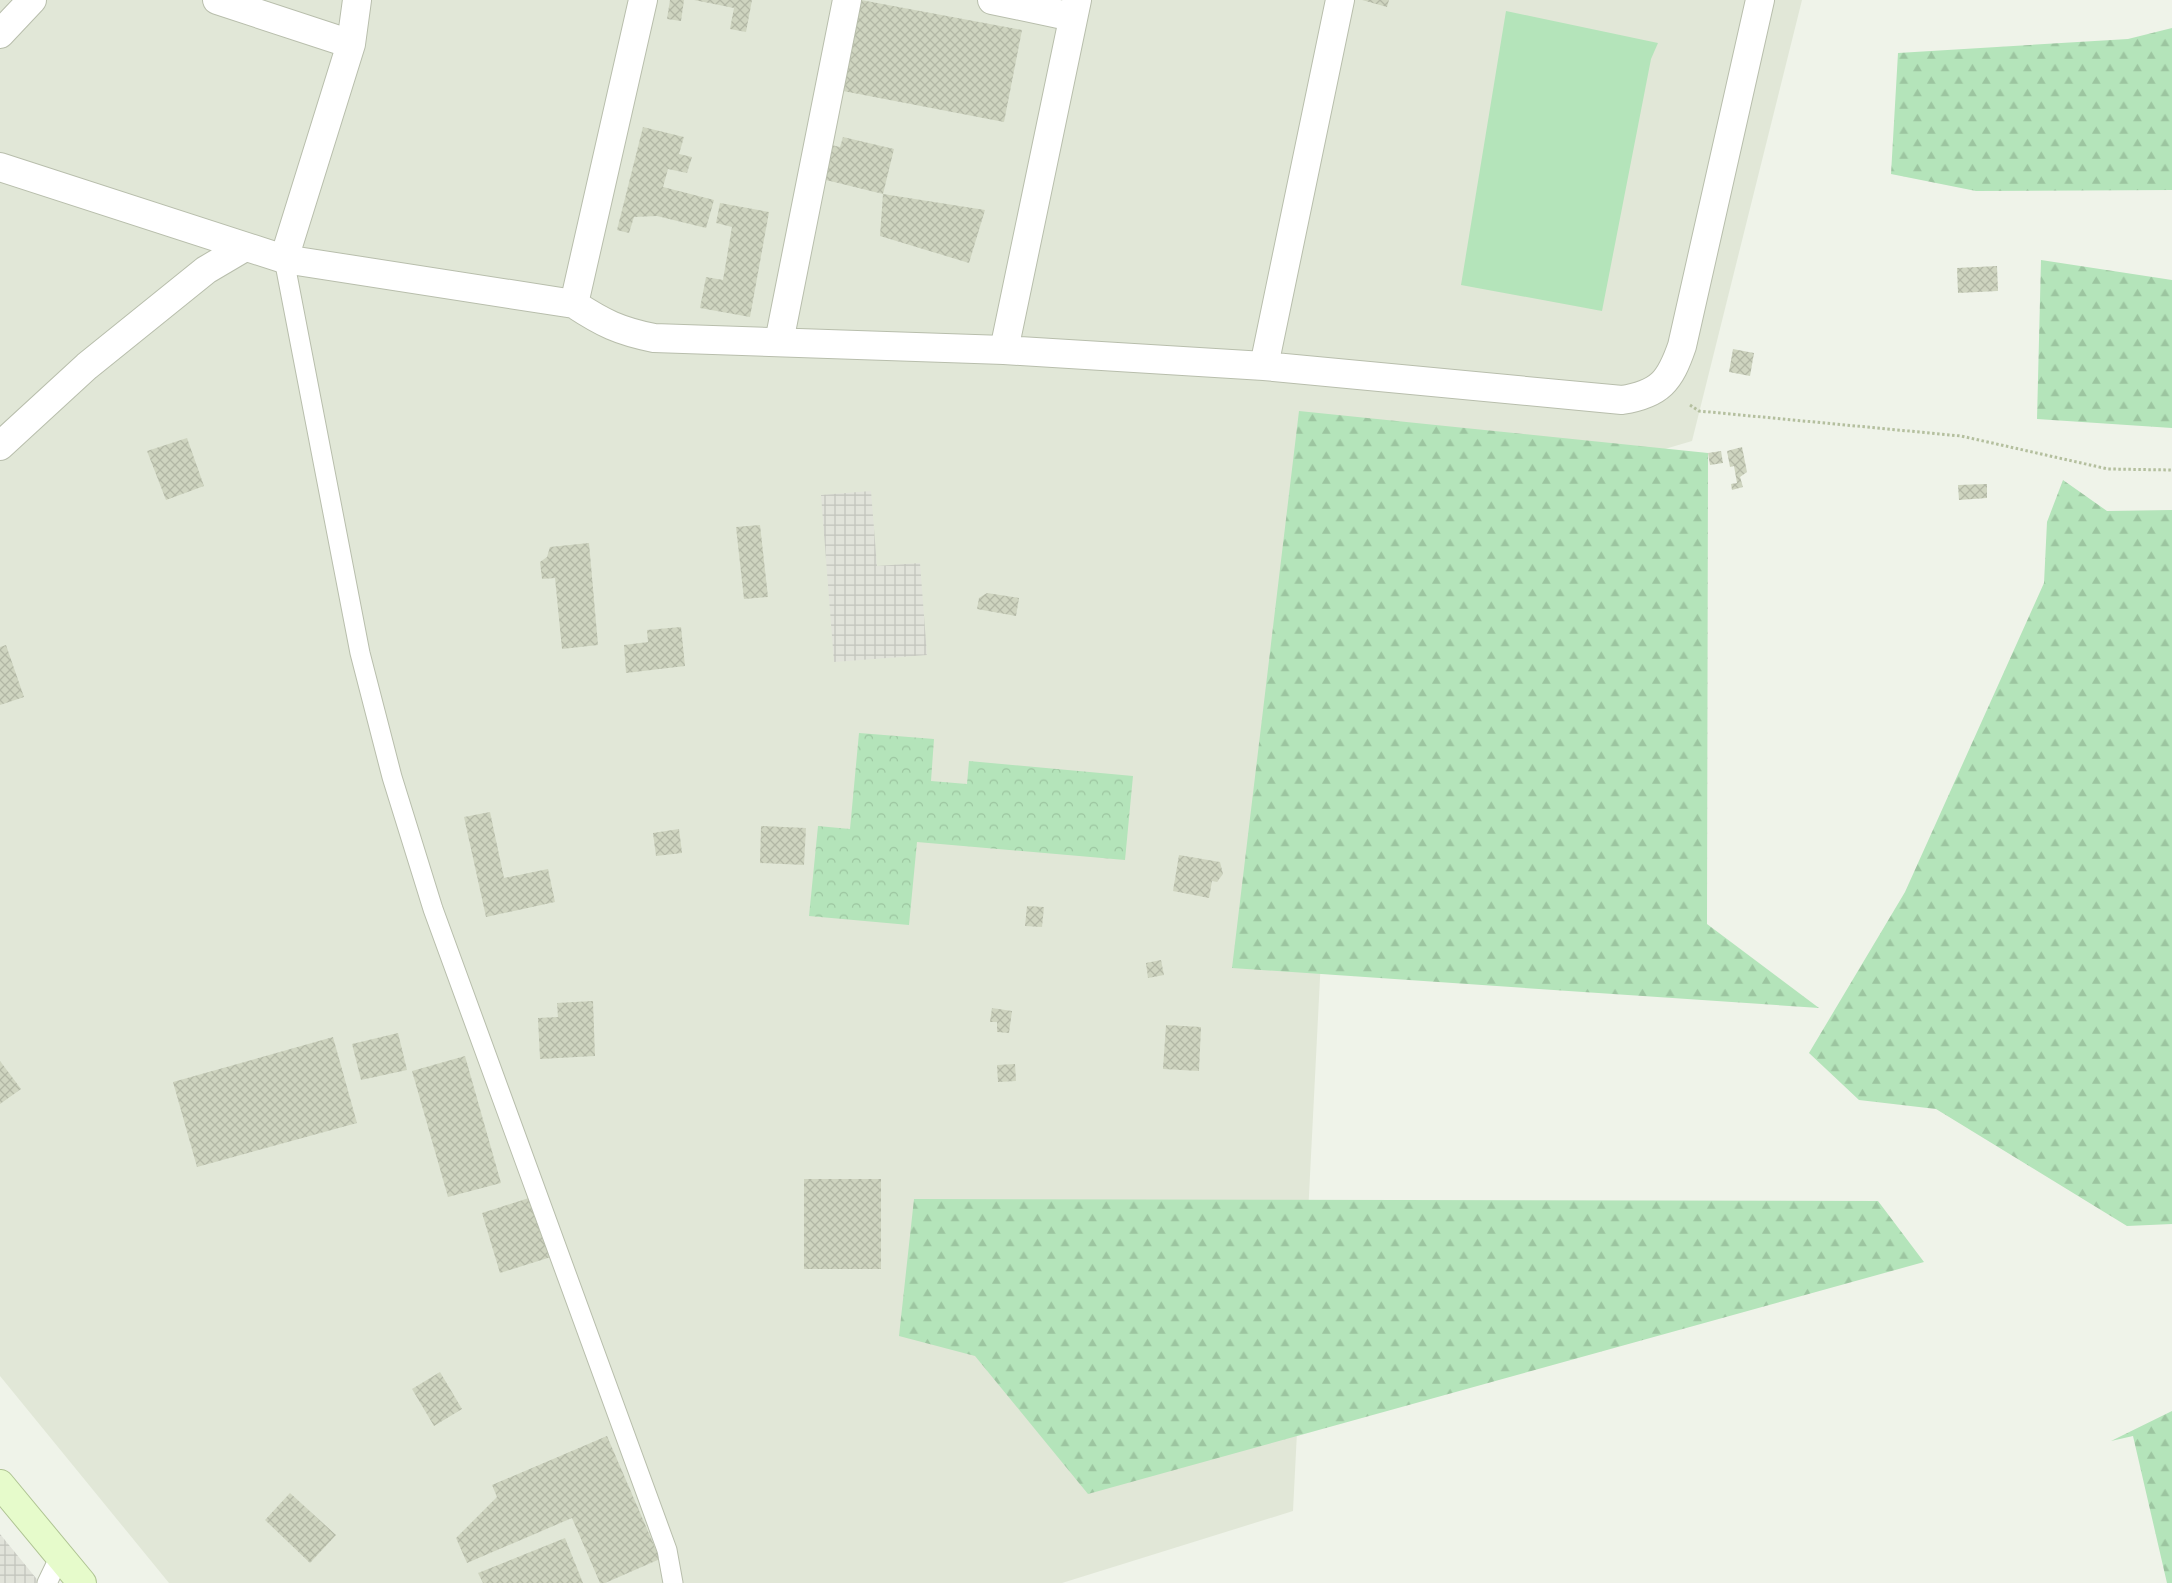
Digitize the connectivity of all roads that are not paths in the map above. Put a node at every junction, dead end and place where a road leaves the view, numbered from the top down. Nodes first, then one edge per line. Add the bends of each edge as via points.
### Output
1 (32, 0) edge
2 (217, 0) edge
3 (357, 0) edge
4 (643, 0) edge
5 (847, 0) edge
6 (992, 0) edge
7 (1340, 0) edge
8 (1760, 0) edge
9 (1075, 8) edge
10 (0, 34) edge
11 (351, 44) junction
12 (0, 167) edge
13 (245, 247) junction
14 (284, 259) junction
15 (574, 304) junction
16 (779, 342) junction
17 (1004, 350) junction
18 (1264, 366) junction
19 (0, 446) edge
20 (0, 1484) edge
21 (60, 1556) junction
22 (46, 1583) edge
23 (82, 1583) edge
24 (673, 1583) edge

1 - 10 street
2 - 11 street
3 - 11 street
4 - 15 street
5 - 16 street
6 - 9 street
7 - 18 street
8 - 18 street via 1682,346 1675,366 1660,386 1644,397 1622,400
9 - 17 street
11 - 14 street
12 - 13 street
13 - 14 street
13 - 19 street via 206,270 87,366
14 - 15 street
14 - 24 lane via 360,653 392,777 433,909 667,1550
15 - 16 street via 604,324 627,333 654,338
16 - 17 street
17 - 18 street
20 - 21 street
21 - 22 lane
21 - 23 street

